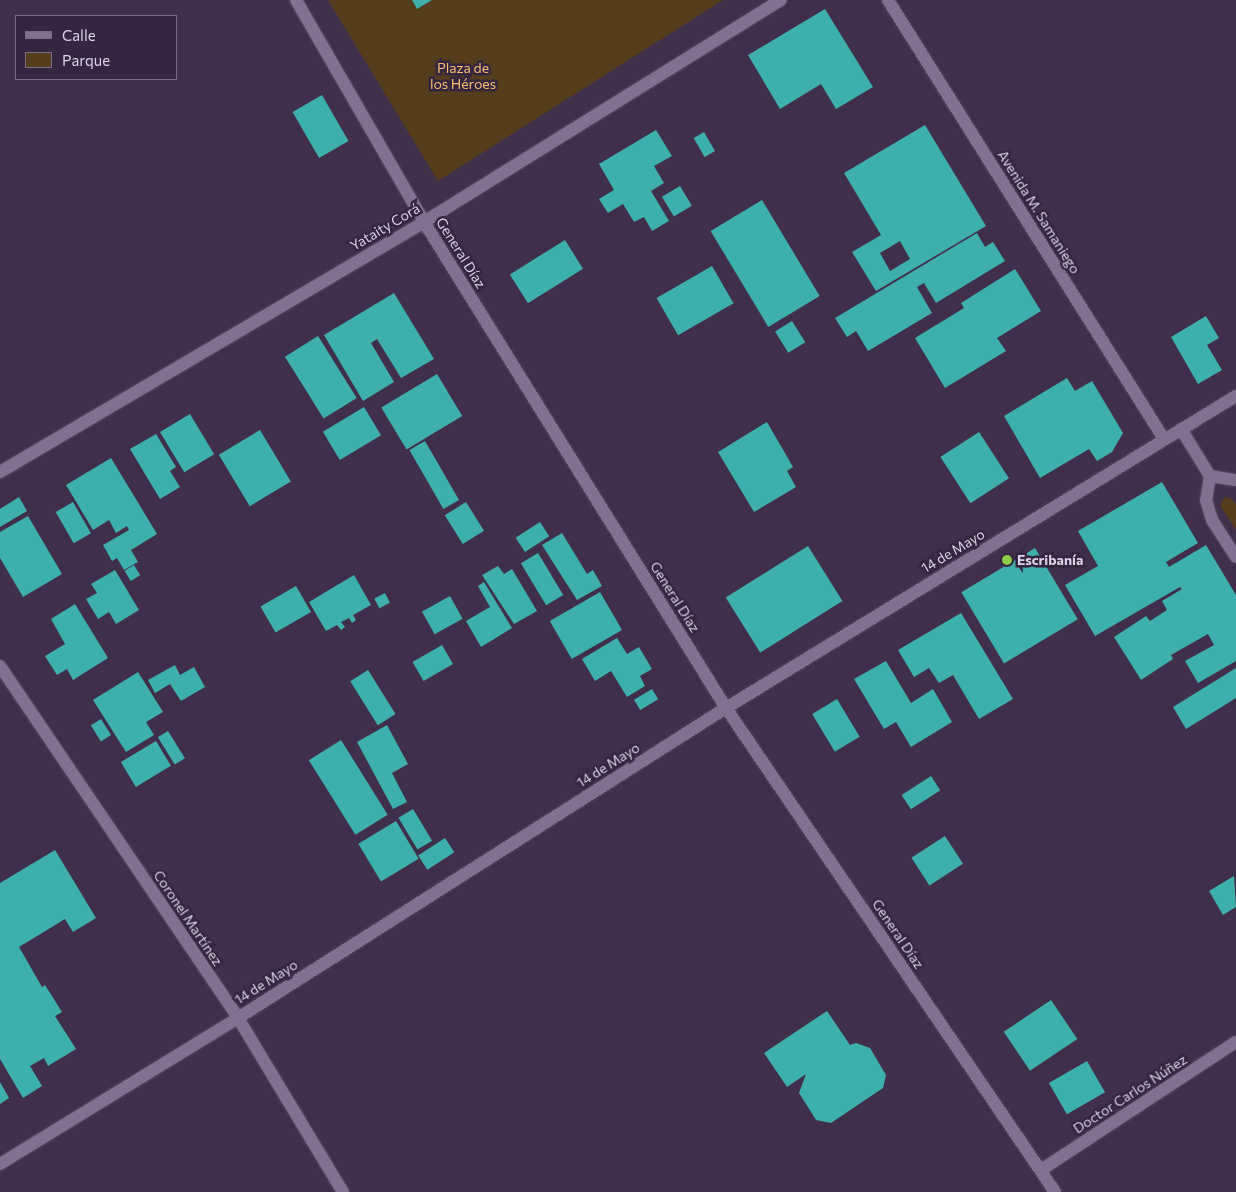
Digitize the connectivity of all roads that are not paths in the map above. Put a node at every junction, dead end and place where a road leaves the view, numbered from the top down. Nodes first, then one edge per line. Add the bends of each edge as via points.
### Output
1 (296, 0) edge
2 (780, 0) edge
3 (888, 0) edge
4 (424, 222) junction
5 (1236, 396) edge
6 (1181, 429) junction
7 (1164, 439) junction
8 (0, 472) edge
9 (1210, 476) junction
10 (1236, 480) edge
11 (1236, 557) edge
12 (0, 666) edge
13 (726, 708) junction
14 (238, 1018) junction
15 (1236, 1042) edge
16 (0, 1164) edge
17 (1041, 1170) junction
18 (342, 1192) edge
19 (1055, 1192) edge

1 - 4 street, General Díaz
2 - 4 street, Yataity Corá
3 - 7 street, Avenida M. Samaniego
4 - 8 street, Yataity Corá
4 - 13 street, General Díaz
5 - 6 street, 14 de Mayo
6 - 7 street, 14 de Mayo
6 - 9 street
7 - 13 street, 14 de Mayo
9 - 10 street
9 - 11 street via 1206,500 1212,520
12 - 14 street, Coronel Martínez
13 - 14 street, 14 de Mayo
13 - 17 street, General Díaz
14 - 16 street, 14 de Mayo
14 - 18 street, Coronel Martínez
15 - 17 street, Doctor Carlos Núñez
17 - 19 street, General Díaz

